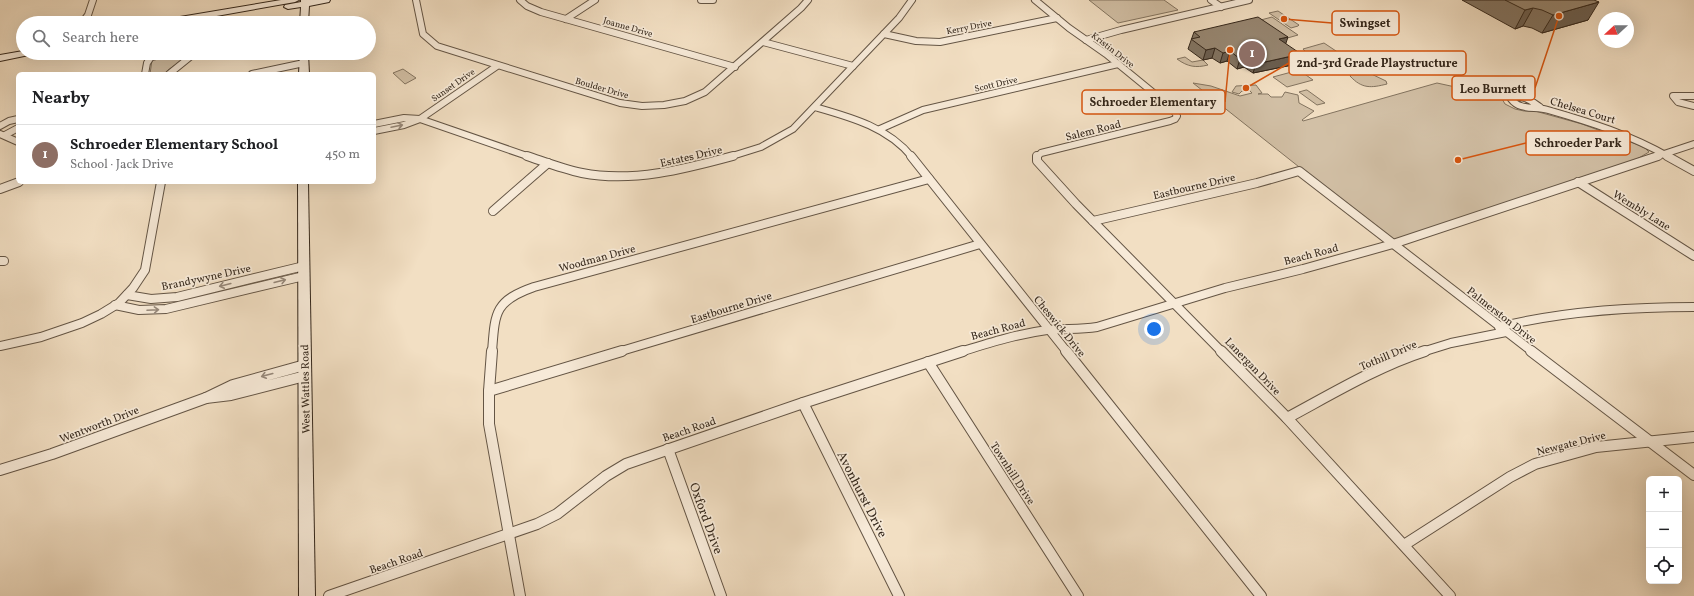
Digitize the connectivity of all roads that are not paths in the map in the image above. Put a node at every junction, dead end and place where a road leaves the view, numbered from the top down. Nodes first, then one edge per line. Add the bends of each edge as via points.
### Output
1 (93, 0) edge
2 (295, 0) edge
3 (326, 0) edge
4 (416, 0) edge
5 (520, 0) edge
6 (595, 0) edge
7 (701, 0) edge
8 (713, 0) edge
9 (808, 0) edge
10 (912, 0) edge
11 (1035, 0) edge
12 (1211, 0) edge
13 (1249, 0) edge
14 (305, 2) edge
15 (1221, 6) junction
16 (87, 16) edge
17 (203, 16) edge
18 (232, 16) edge
19 (304, 16) edge
20 (1056, 18) junction
21 (566, 19) junction
22 (884, 34) junction
23 (1086, 40) junction
24 (763, 42) junction
25 (16, 48) edge
26 (0, 51) edge
27 (16, 55) edge
28 (0, 58) edge
29 (148, 60) edge
30 (187, 60) edge
31 (304, 63) joint
32 (1118, 64) junction
33 (497, 66) junction
34 (853, 66) junction
35 (735, 67) junction
36 (145, 72) edge
37 (172, 72) edge
38 (261, 72) edge
39 (304, 72) edge
40 (1694, 96) edge
41 (1694, 106) edge
42 (815, 107) junction
43 (1540, 107) dead end
44 (1177, 116) joint
45 (16, 119) edge
46 (420, 119) junction
47 (376, 124) edge
48 (0, 126) edge
49 (16, 129) edge
50 (880, 130) junction
51 (376, 131) edge
52 (3, 135) edge
53 (16, 141) edge
54 (1694, 144) edge
55 (1664, 154) junction
56 (1036, 156) joint
57 (548, 163) junction
58 (1299, 171) joint
59 (1694, 171) edge
60 (929, 180) junction
61 (1578, 182) junction
62 (16, 183) edge
63 (161, 184) edge
64 (303, 184) edge
65 (0, 189) edge
66 (493, 211) dead end
67 (1093, 221) junction
68 (980, 244) junction
69 (1393, 244) junction
70 (1694, 256) edge
71 (304, 271) junction
72 (127, 295) junction
73 (1175, 303) junction
74 (115, 305) junction
75 (1694, 307) edge
76 (1502, 329) junction
77 (1049, 330) junction
78 (0, 346) edge
79 (928, 362) junction
80 (305, 370) junction
81 (488, 391) junction
82 (803, 403) junction
83 (1287, 418) junction
84 (1694, 437) edge
85 (1651, 442) junction
86 (668, 449) junction
87 (0, 470) edge
88 (1694, 475) edge
89 (509, 535) junction
90 (1404, 545) junction
91 (307, 596) edge
92 (329, 596) edge
93 (520, 596) edge
94 (721, 596) edge
95 (899, 596) edge
96 (1078, 596) edge
97 (1261, 596) edge
98 (1450, 596) edge

1 - 16 street
2 - 17 street
3 - 14 street
4 - 33 street, Boulder Drive via 421,30 428,40 443,48
5 - 21 street, Joanne Drive via 536,11
6 - 21 street
7 - 8 street
9 - 24 street, Boulder Drive
10 - 22 street, Estates Drive
11 - 20 street, Kristin Drive
12 - 15 street
13 - 15 street
14 - 18 street
14 - 19 street
15 - 23 street
20 - 22 street, Kerry Drive via 940,42 916,41
20 - 23 street, Kristin Drive
21 - 35 street, Joanne Drive
22 - 34 street, Estates Drive
23 - 32 street, Kristin Drive
24 - 34 street
24 - 35 street, Boulder Drive
25 - 26 street
27 - 28 street
29 - 36 street
30 - 37 street
31 - 38 street
31 - 39 street
32 - 44 street, Kristin Drive via 1172,108
32 - 50 street, Scott Drive via 923,110
33 - 35 street, Boulder Drive via 620,103 644,107 673,104 693,98 710,89
33 - 46 street, Sunset Drive
34 - 42 street, Estates Drive
40 - 41 street via 1673,95 1680,103
42 - 50 street, Cheswick Drive via 861,120
42 - 57 street, Estates Drive via 793,129 755,150 662,173 636,177 603,177
43 - 55 street, Chelsea Court via 1622,134
44 - 56 street, Salem Road via 1170,121
45 - 48 street
46 - 47 street, Estates Drive via 404,118
51 -> 46 street
46 - 57 street, Estates Drive
49 - 52 street
50 - 60 street, Cheswick Drive via 907,151
52 - 53 street
54 - 55 street, Beach Road
55 - 59 street, Chelsea Court
55 - 61 street, Beach Road
56 - 67 street, Lanergan Drive via 1039,164
57 - 66 street
58 - 67 street, Eastbourne Drive via 1242,187
58 - 69 street, Palmerston Drive
60 - 68 street, Cheswick Drive
60 - 81 street, Woodman Drive via 522,291 503,303 496,314
61 - 69 street, Beach Road
61 - 70 street, Wembly Lane
62 - 65 street
63 - 72 street via 145,270
64 - 71 street, West Wattles Road
67 - 73 street, Lanergan Drive
68 - 77 street, Cheswick Drive
68 - 81 street, Eastbourne Drive
69 - 73 street, Beach Road
69 - 76 street, Palmerston Drive
71 -> 72 street, Brandywyne Drive via 171,298 151,299
74 -> 71 street, Brandywyne Drive via 139,310 166,309
71 - 80 street, West Wattles Road
72 - 74 street
73 - 77 street, Beach Road via 1097,327
73 - 83 street, Lanergan Drive
74 - 78 street via 64,330
75 - 76 street, Tothill Drive via 1631,307 1582,311 1530,319
76 - 83 street, Tothill Drive via 1413,354
76 - 85 street, Palmerston Drive
77 - 79 street, Beach Road via 1007,337
77 - 97 street, Cheswick Drive
79 - 82 street, Beach Road
79 - 96 street, Townhill Drive
80 - 87 street, Wentworth Drive via 231,395 206,398 140,420 67,449
80 - 91 street, West Wattles Road
81 - 89 street, Woodman Drive via 489,424
82 - 86 street, Beach Road
82 - 95 street, Avonhurst Drive
83 - 90 street, Lanergan Drive
84 - 85 street, Newgate Drive
85 - 88 street, Palmerston Drive
85 - 90 street, Newgate Drive via 1596,447 1535,464 1510,477
86 - 89 street, Beach Road via 616,470 557,514
86 - 94 street, Oxford Drive
89 - 92 street, Beach Road
89 - 93 street, Woodman Drive
90 - 98 street, Lanergan Drive

